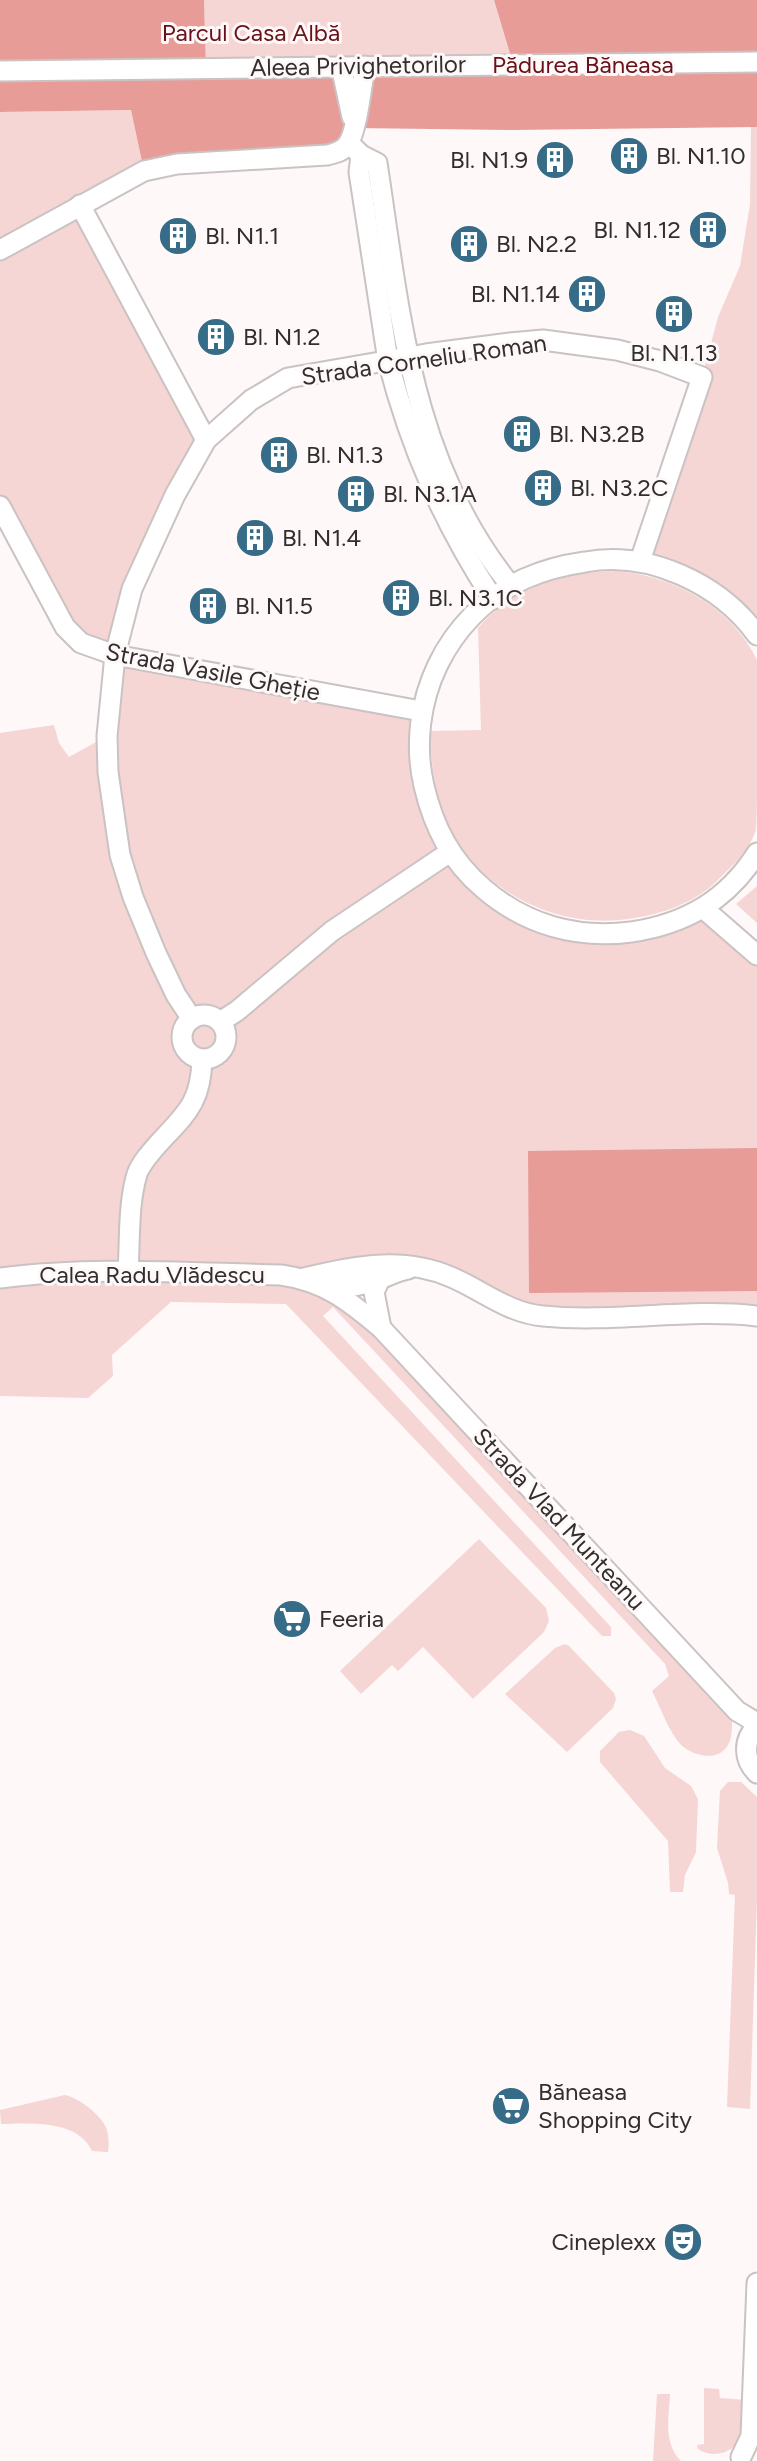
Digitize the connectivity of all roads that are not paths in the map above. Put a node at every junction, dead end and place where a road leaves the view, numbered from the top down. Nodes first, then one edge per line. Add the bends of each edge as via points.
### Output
1 (757, 62) edge
2 (341, 66) junction
3 (365, 66) junction
4 (0, 71) edge
5 (355, 142) junction
6 (80, 205) junction
7 (0, 250) edge
8 (398, 359) junction
9 (206, 440) junction
10 (0, 506) edge
11 (640, 561) junction
12 (511, 586) junction
13 (493, 599) junction
14 (757, 635) edge
15 (115, 655) junction
16 (421, 711) junction
17 (450, 852) junction
18 (757, 853) edge
19 (704, 909) junction
20 (757, 955) edge
21 (192, 1019) junction
22 (220, 1022) junction
23 (202, 1059) junction
24 (128, 1272) junction
25 (375, 1272) junction
26 (0, 1278) edge
27 (304, 1278) junction
28 (352, 1294) junction
29 (757, 1316) edge
30 (381, 1328) junction
31 (754, 1728) edge
32 (757, 1773) edge
33 (757, 2283) edge
34 (748, 2451) edge

1 - 3 street, Aleea Privighetorilor
2 - 3 street, Aleea Privighetorilor
2 - 4 street, Aleea Privighetorilor
2 - 5 street
3 - 5 street
5 - 6 street via 327,155 160,167
5 - 8 street via 377,163
6 - 7 street
6 - 9 street
8 - 9 street, Strada Corneliu Roman via 288,378 251,400
8 - 11 street, Strada Corneliu Roman via 543,340 617,350 702,377
8 - 12 street via 453,492
8 - 13 street via 404,417 427,480
9 - 15 street, Strada Corneliu Roman via 132,589
10 - 15 street, Strada Vasile Gheție via 65,627 81,643
11 - 12 street via 577,563
11 - 14 street via 702,586 740,615
12 - 13 street
13 - 16 street via 464,625 444,654
15 - 16 street, Strada Vasile Gheție
15 - 21 street, Strada Corneliu Roman via 107,736 120,855 156,953
16 - 17 street via 419,767 430,813
17 - 19 street via 499,902 533,921 571,933 644,930
17 - 22 street via 332,931
18 - 19 street
19 - 20 street
21 - 22 street via 204,1015
21 - 23 street via 185,1026 183,1044
22 - 23 street via 226,1032 225,1045 216,1055
23 - 24 street via 202,1083 189,1110 137,1173
24 - 26 street, Calea Radu Vlădescu
24 - 27 street, Calea Radu Vlădescu
25 - 27 street, Calea Radu Vlădescu
25 - 28 street
25 - 29 street, Calea Radu Vlădescu via 390,1263 450,1277 506,1307 540,1316
25 - 30 street
27 - 28 street, Calea Radu Vlădescu
28 - 30 street, Calea Radu Vlădescu
30 - 31 street, Strada Vlad Munteanu
31 - 32 street, Strada Vlad Munteanu via 746,1756
33 - 34 street

